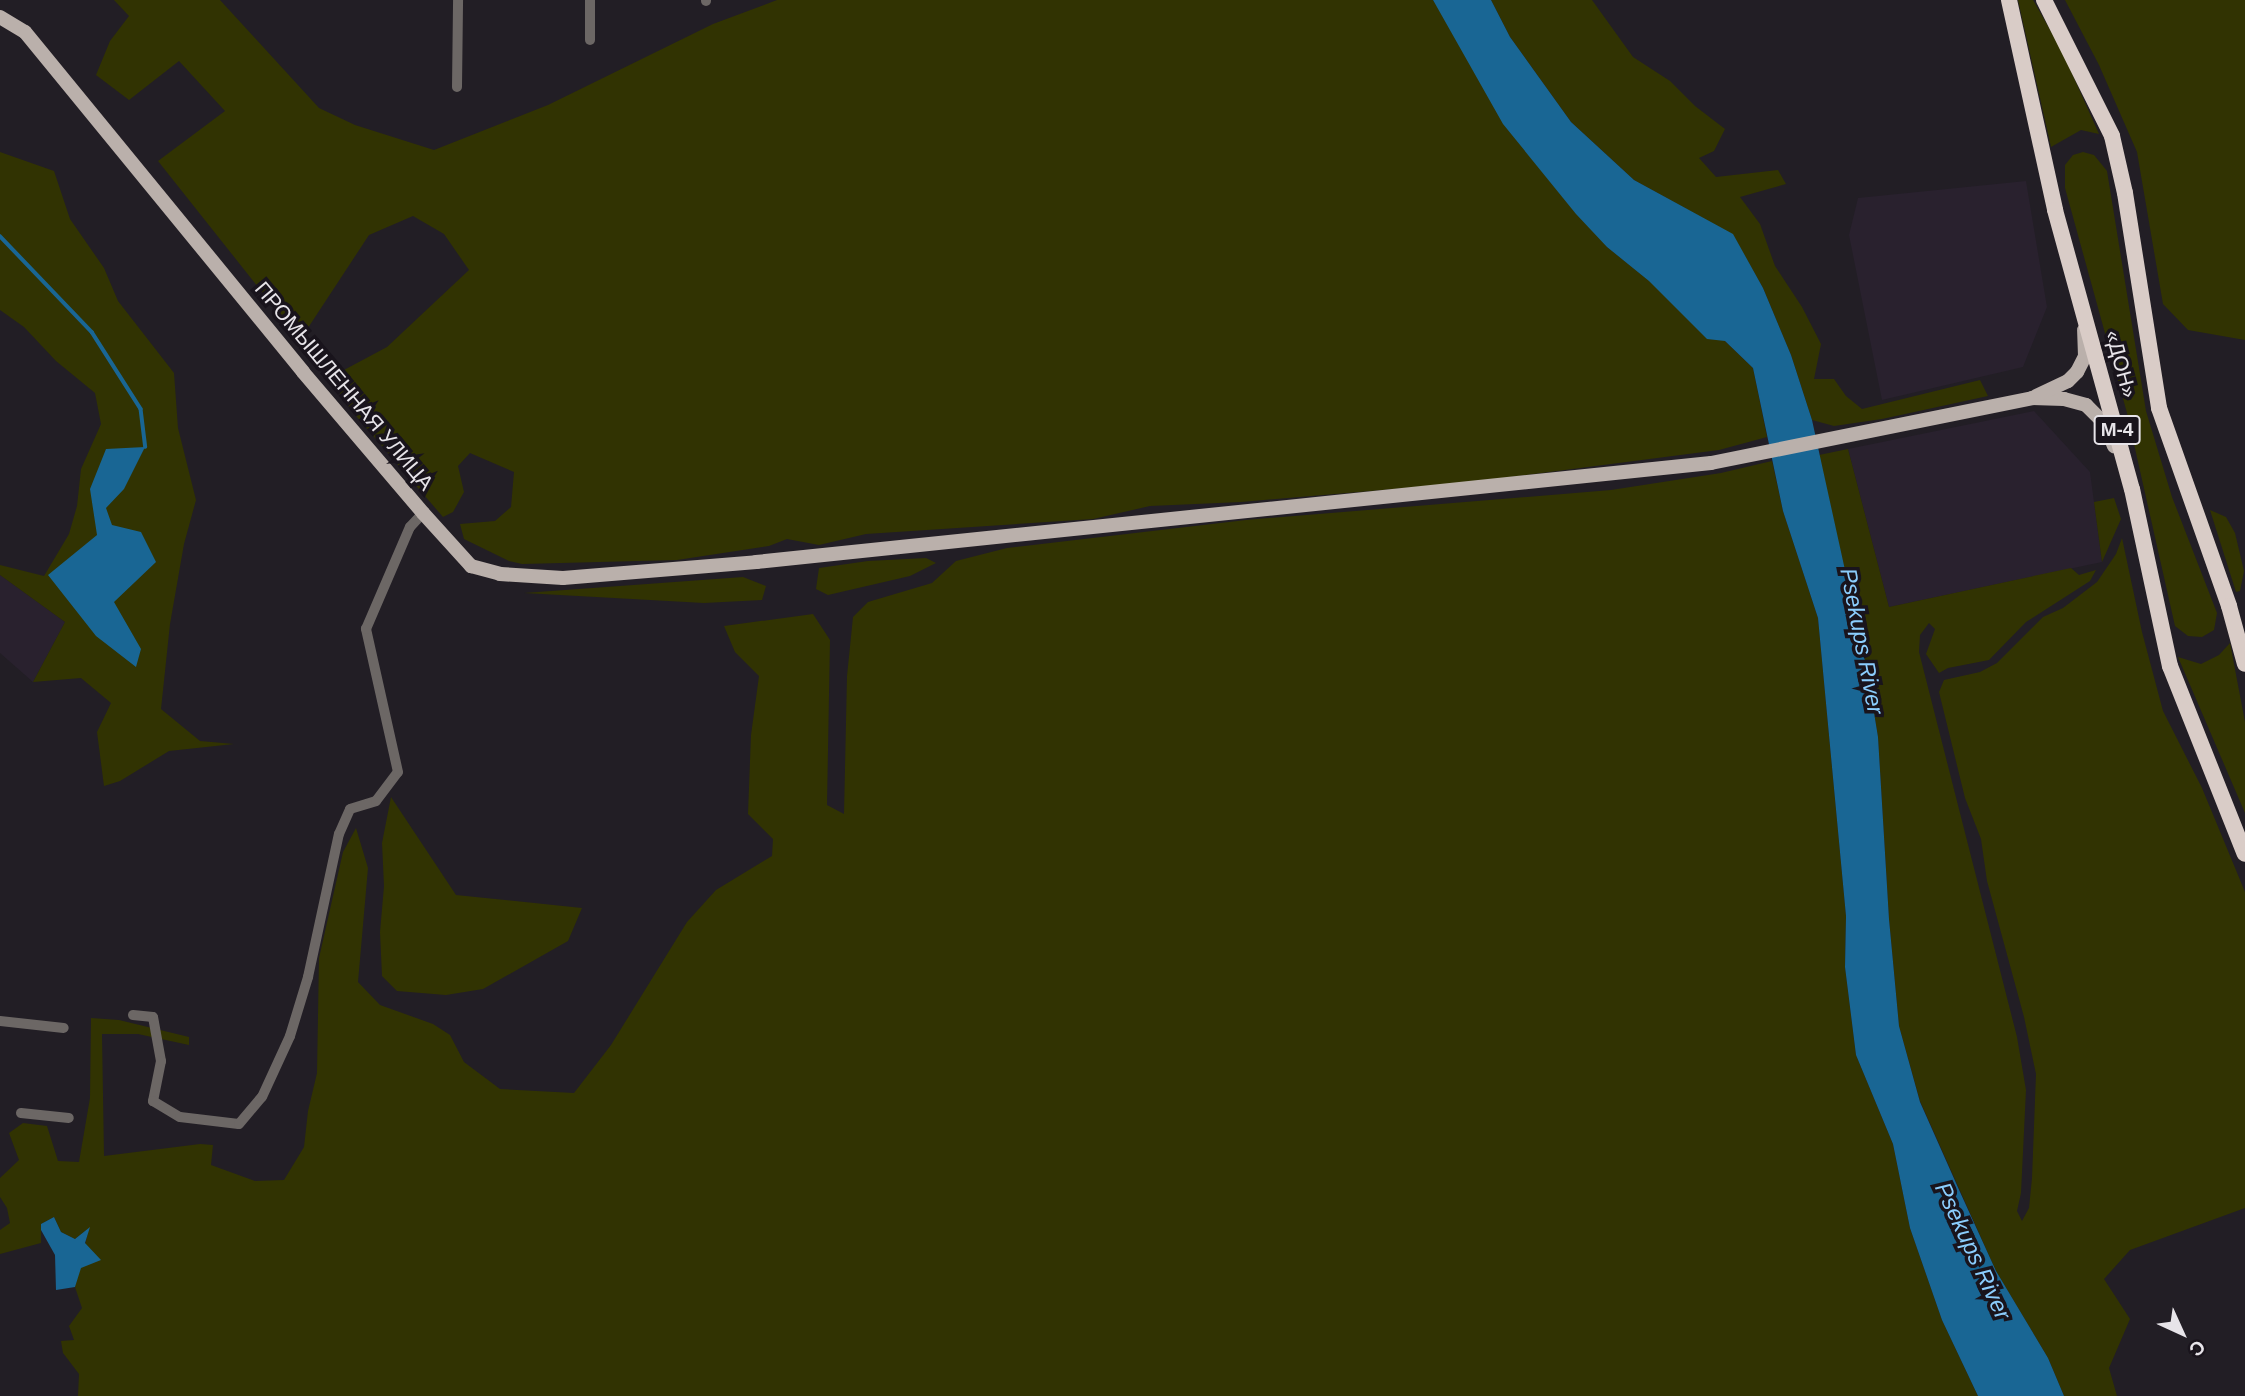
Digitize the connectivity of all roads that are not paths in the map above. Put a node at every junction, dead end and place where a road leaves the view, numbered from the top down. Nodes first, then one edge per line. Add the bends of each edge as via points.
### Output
1 (458, 0) edge
2 (590, 0) edge
3 (2009, 0) edge
4 (2045, 0) edge
5 (0, 17) edge
6 (590, 40) dead end
7 (457, 87) dead end
8 (2080, 292) junction
9 (2032, 398) junction
10 (2132, 489) junction
11 (424, 513) junction
12 (2245, 664) edge
13 (2245, 854) edge
14 (132, 1015) dead end
15 (0, 1021) edge
16 (64, 1028) dead end
17 (21, 1113) dead end
18 (69, 1118) dead end

1 - 7 street
2 - 6 street
3 - 8 highway, «ДОН» / М-4 via 2055,210
4 - 12 highway, «ДОН» / М-4 via 2112,136 2159,408
5 - 11 main road, ПРОМЫШЛЕННАЯ УЛИЦА via 25,32
8 - 9 main road, М-4 via 2082,365 2068,381
8 - 10 highway, «ДОН» / М-4
9 - 10 main road, М-4 via 2078,401 2096,412
9 - 11 main road, ПРОМЫШЛЕННАЯ УЛИЦА via 1711,463 563,578 521,577 471,566
10 - 13 highway, «ДОН» / М-4 via 2170,666
11 - 14 street via 410,527 366,629 398,772 376,800 350,809 339,834 308,977 290,1036 262,1097 239,1124 180,1117 153,1101 161,1061 153,1017
15 - 16 street
17 - 18 street

